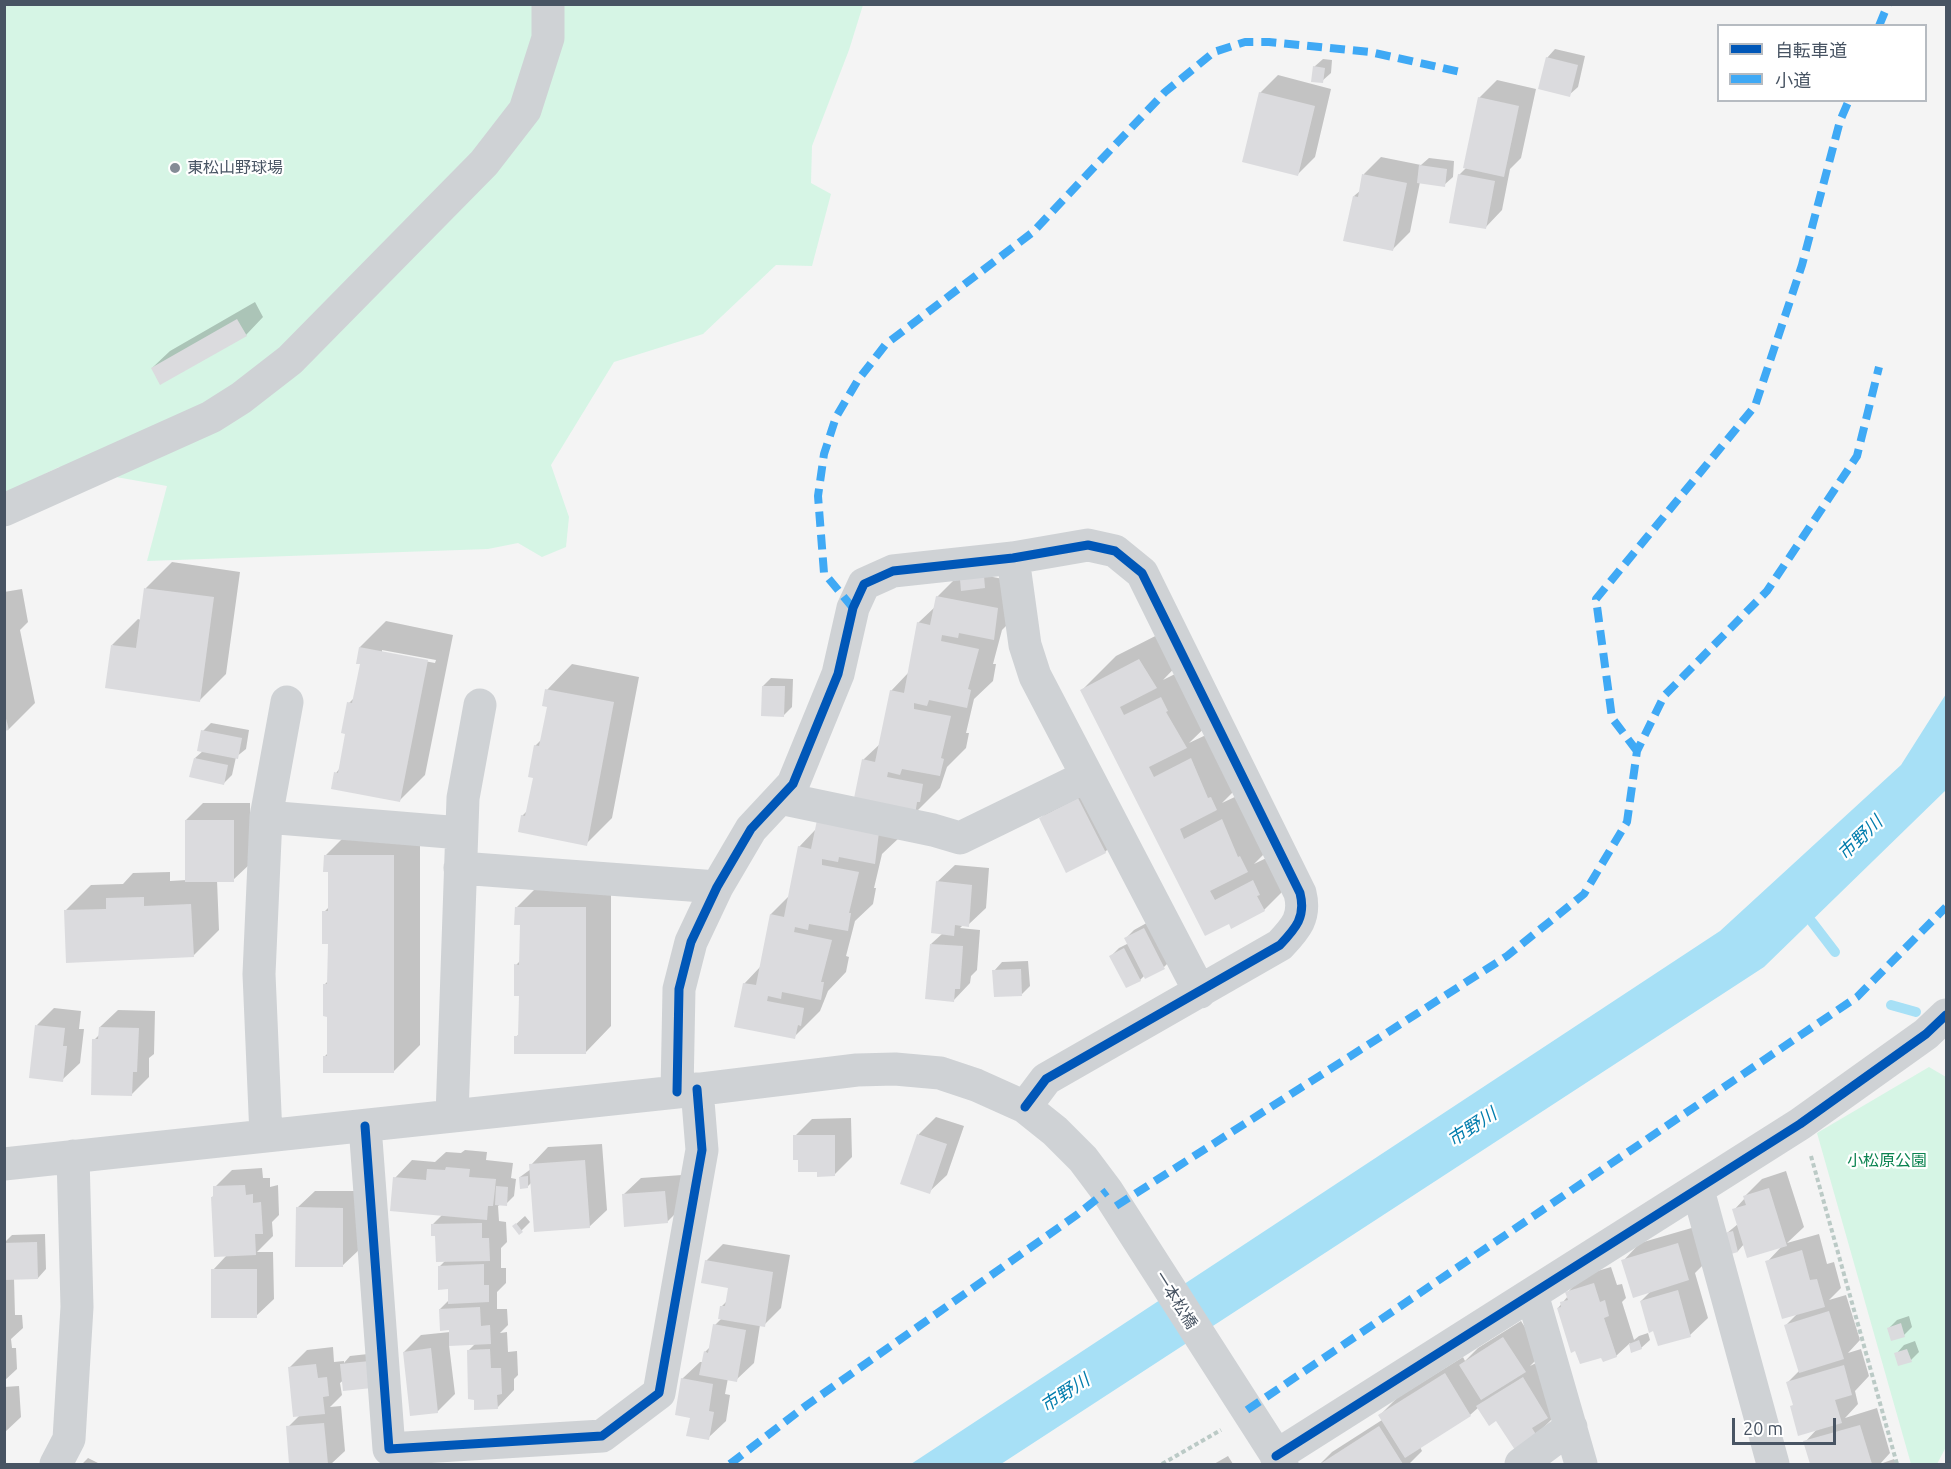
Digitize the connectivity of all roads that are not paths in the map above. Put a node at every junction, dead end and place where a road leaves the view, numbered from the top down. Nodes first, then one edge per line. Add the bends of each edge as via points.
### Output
1 (548, 4) edge
2 (4, 510) edge
3 (1013, 558) junction
4 (287, 702) dead end
5 (480, 705) dead end
6 (1087, 776) junction
7 (780, 798) junction
8 (266, 817) junction
9 (461, 833) junction
10 (459, 868) junction
11 (717, 887) junction
12 (1200, 992) junction
13 (1940, 1032) edge
14 (687, 1091) junction
15 (1025, 1107) junction
16 (452, 1116) junction
17 (365, 1126) junction
18 (266, 1136) junction
19 (73, 1156) junction
20 (4, 1164) edge
21 (1698, 1190) junction
22 (1532, 1294) junction
23 (1571, 1427) junction
24 (1279, 1460) edge
25 (56, 1464) edge
26 (1521, 1464) edge
27 (1581, 1464) edge
28 (1773, 1464) edge

1 - 2 street via 548,38 525,110 484,163 290,360 211,417
3 - 6 street via 1025,645 1035,676
3 - 7 street via 892,571 864,584 853,608 838,674 793,784
3 - 12 street via 1088,545 1116,551 1142,573 1300,893 1304,907 1300,920 1280,945
4 - 8 street
5 - 9 street via 463,798
6 - 7 street via 960,838
6 - 12 street
7 - 11 street via 751,830
8 - 9 street
8 - 18 street via 259,974
9 - 10 street
10 - 11 street
10 - 16 street
11 - 14 street via 691,942 679,989
12 - 15 street via 1046,1079
13 - 21 street
14 - 15 street, 一本松橋 via 856,1070 895,1069 940,1072
14 - 16 street, 一本松橋
14 - 17 street via 702,1150 659,1393 602,1436 389,1449
15 - 24 street, 一本松橋 via 1083,1158
16 - 17 street, 一本松橋
17 - 18 street, 一本松橋
18 - 19 street, 一本松橋
19 - 20 street, 一本松橋
19 - 25 street via 76,1318 69,1439
21 - 22 street
21 - 28 street
22 - 23 street
22 - 24 street
23 - 26 street
23 - 27 street

